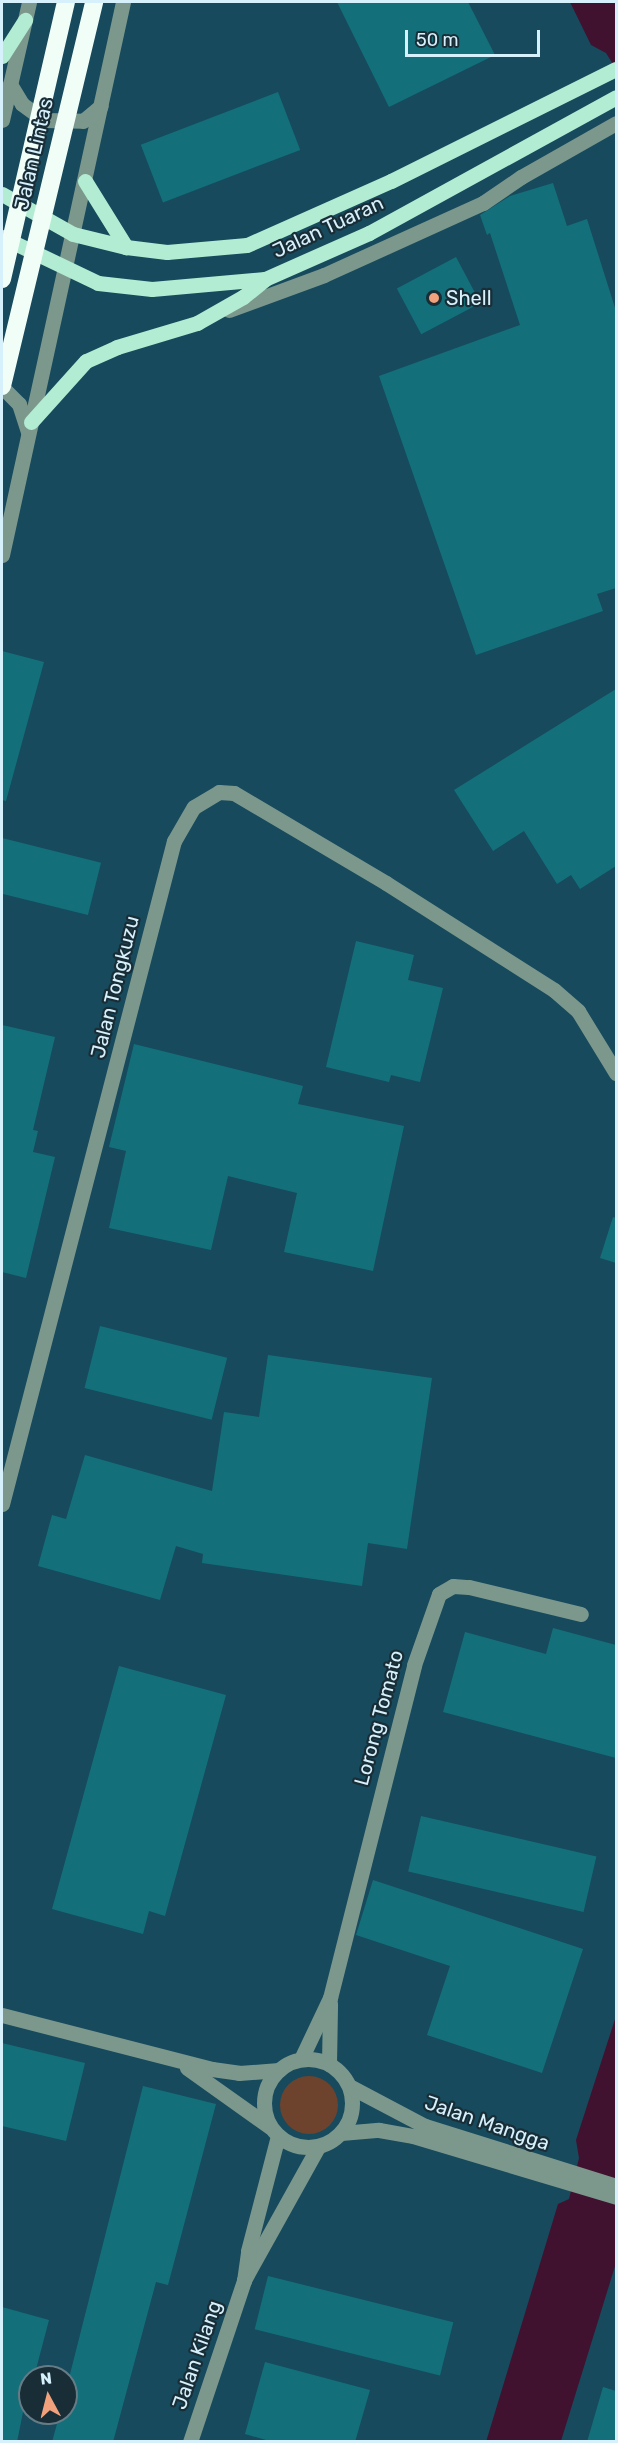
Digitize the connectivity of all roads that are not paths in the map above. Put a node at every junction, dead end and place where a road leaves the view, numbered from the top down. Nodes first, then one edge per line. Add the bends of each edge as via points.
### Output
1 (29, 2) edge
2 (66, 2) edge
3 (94, 2) edge
4 (123, 2) edge
5 (25, 20) junction
6 (2, 56) edge
7 (612, 72) edge
8 (10, 84) junction
9 (616, 97) edge
10 (101, 106) junction
11 (2, 120) edge
12 (611, 126) edge
13 (85, 181) junction
14 (2, 194) edge
15 (73, 234) junction
16 (2, 237) edge
17 (126, 247) junction
18 (65, 270) junction
19 (2, 279) edge
20 (264, 279) junction
21 (306, 280) junction
22 (197, 323) junction
23 (2, 387) edge
24 (30, 429) junction
25 (2, 555) edge
26 (616, 1073) edge
27 (2, 1504) edge
28 (581, 1614) dead end
29 (330, 1998) junction
30 (2, 2015) edge
31 (164, 2057) junction
32 (301, 2059) junction
33 (329, 2064) junction
34 (279, 2070) junction
35 (349, 2086) junction
36 (274, 2131) junction
37 (341, 2133) junction
38 (318, 2147) junction
39 (536, 2167) junction
40 (616, 2186) edge
41 (616, 2197) edge
42 (244, 2281) junction
43 (190, 2442) edge

1 - 5 street
2 - 19 highway, Jalan Lintas, bridge
3 - 23 highway, Jalan Lintas, bridge
4 - 10 street
5 - 6 main road
5 - 8 street
7 - 17 main road, Jalan Tuaran via 370,191 247,245 177,252
8 - 10 street via 22,104 44,120 83,121
8 - 11 street
9 - 20 main road, Jalan Tuaran via 369,233
10 - 13 street
12 - 21 street via 483,203
13 - 15 street
13 - 17 main road
14 - 15 main road, Jalan Tuaran
15 - 17 main road, Jalan Tuaran
15 - 18 street
16 - 18 main road, Jalan Tuaran
18 - 20 main road, Jalan Tuaran via 98,283 152,289
18 - 24 street
20 - 21 street
20 - 22 main road via 243,297
21 - 22 street
22 - 24 main road via 117,347 86,361
23 - 24 street via 19,404
24 - 25 street
26 - 27 street, Jalan Tongkuzu via 578,1011 554,990 255,802 234,793 219,792 195,807 174,842
28 - 29 street, Lorong Tomato via 470,1587 453,1586 439,1594 414,1665
29 - 32 street, Lorong Tomato
29 - 33 street, Lorong Tomato
30 - 31 street
31 - 34 street via 239,2073
31 - 36 street via 200,2074
32 - 33 street
32 - 34 street
33 - 35 street, Jalan Mangga
34 - 36 street via 270,2080 264,2103
35 - 37 street via 352,2111
35 - 39 street, Jalan Mangga via 425,2126
36 - 38 street via 294,2145
36 - 42 street, Jalan Kilang
37 - 38 street, Jalan Mangga
37 - 39 street, Jalan Mangga via 379,2130
38 - 42 street, Jalan Kilang
39 - 40 street, Jalan Mangga
39 - 41 street, Jalan Mangga
42 - 43 street, Jalan Kilang

